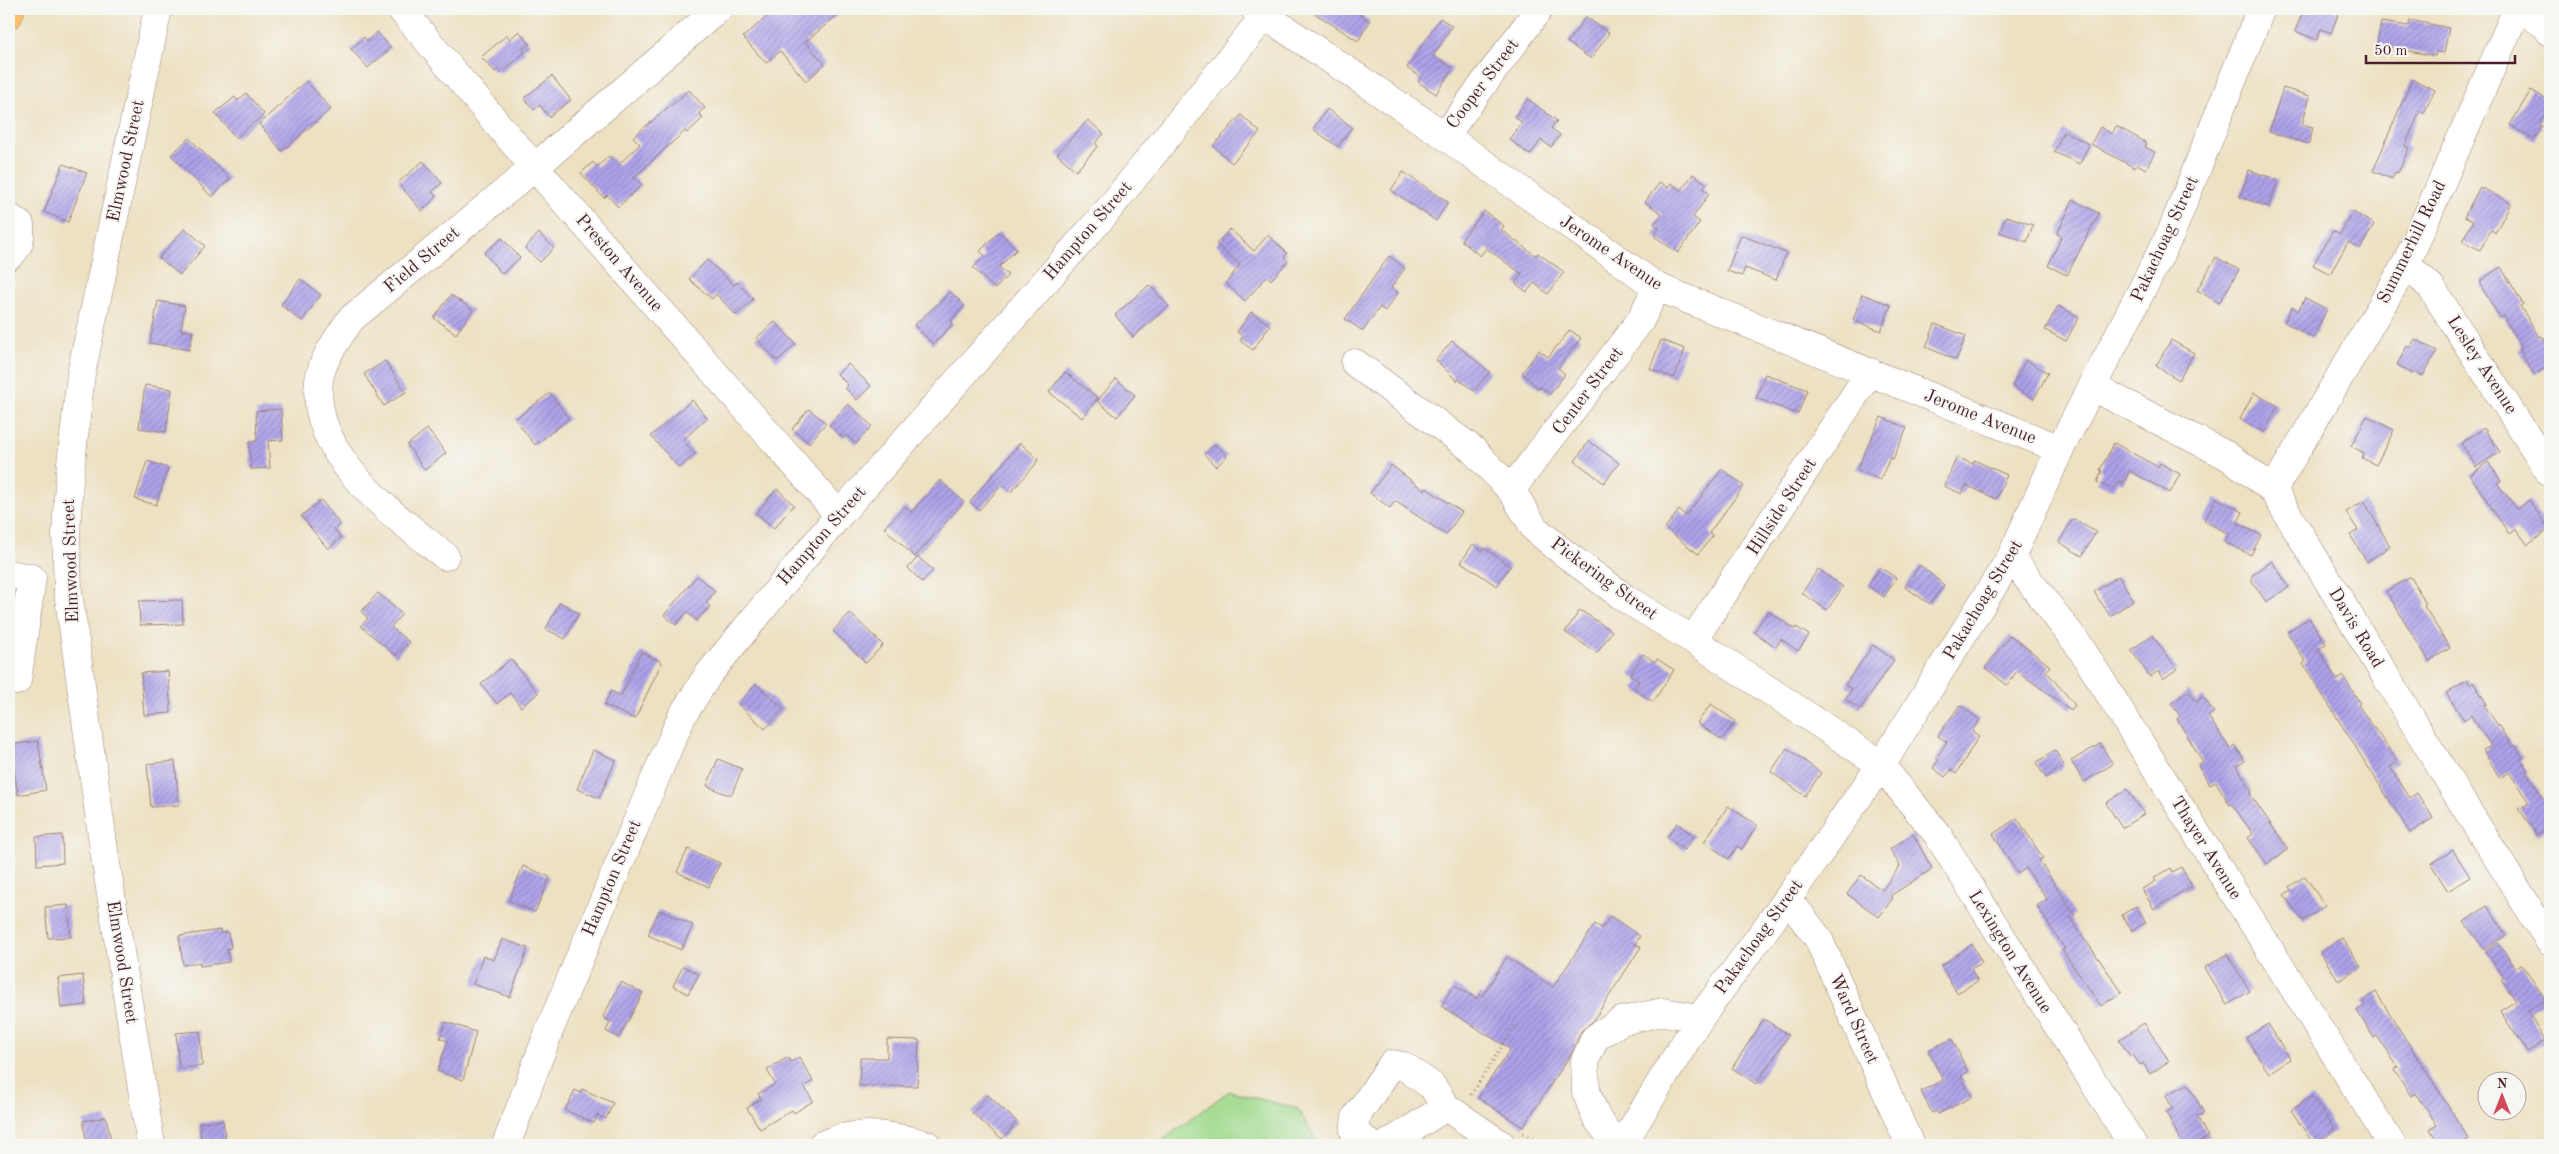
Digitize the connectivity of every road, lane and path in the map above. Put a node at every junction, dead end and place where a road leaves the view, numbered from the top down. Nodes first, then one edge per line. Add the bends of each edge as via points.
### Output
1 (11, 9) edge
2 (158, 9) edge
3 (401, 9) edge
4 (718, 9) edge
5 (1539, 9) edge
6 (2261, 9) edge
7 (2516, 9) edge
8 (2521, 9) edge
9 (1264, 11) edge
10 (9, 15) edge
11 (2550, 32) edge
12 (1445, 136) junction
13 (536, 167) junction
14 (9, 217) edge
15 (9, 256) edge
16 (2406, 264) junction
17 (1657, 286) junction
18 (1355, 363) dead end
19 (1870, 372) junction
20 (2093, 387) junction
21 (2060, 450) junction
22 (2550, 473) edge
23 (1511, 490) junction
24 (2273, 490) junction
25 (839, 515) junction
26 (445, 556) dead end
27 (2011, 556) junction
28 (9, 574) edge
29 (1693, 640) junction
30 (9, 680) edge
31 (1880, 764) junction
32 (1786, 901) junction
33 (2550, 942) edge
34 (1700, 1018) junction
35 (1516, 1024) dead end
36 (1457, 1103) junction
37 (1508, 1137) edge
38 (151, 1145) edge
39 (506, 1145) edge
40 (822, 1145) edge
41 (927, 1145) edge
42 (1371, 1145) edge
43 (1386, 1145) edge
44 (1541, 1145) edge
45 (1618, 1145) edge
46 (1622, 1145) edge
47 (1910, 1145) edge
48 (2132, 1145) edge
49 (2392, 1145) edge

1 - 10 main road
2 - 38 street, Elmwood Street via 81,374 66,534 68,591 90,754
3 - 13 street, Preston Avenue
4 - 13 street, Field Street
5 - 12 street, Cooper Street
6 - 20 street, Pakachoag Street via 2171,233
7 - 16 street, Summerhill Road
8 - 11 street
9 - 12 street, Jerome Avenue
9 - 25 street, Hampton Street via 1104,215
12 - 17 street, Jerome Avenue
13 - 25 street, Preston Avenue
13 - 26 street, Field Street via 350,319 333,344 319,380 321,417 329,439 347,468 393,514
14 - 15 street via 20,225 21,239
16 - 22 street, Lesley Avenue via 2431,287
16 - 24 street, Summerhill Road
17 - 19 street, Jerome Avenue
17 - 23 street, Center Street via 1640,321
18 - 23 street, Pickering Street via 1472,449
19 - 21 street, Jerome Avenue
19 - 29 street, Hillside Street
20 - 21 street, Pakachoag Street
20 - 24 street, Davis Road via 2226,455
21 - 27 street, Pakachoag Street
23 - 29 street, Pickering Street via 1536,529 1564,553 1626,599
24 - 33 street, Davis Road
25 - 39 street, Hampton Street via 708,675 682,716 607,889
27 - 31 street, Pakachoag Street
27 - 49 street, Thayer Avenue via 2080,647
28 - 30 street via 32,578 17,681
29 - 31 street, Pickering Street
31 - 32 street, Pakachoag Street
31 - 48 street, Lexington Avenue via 1937,834
32 - 34 street, Pakachoag Street
32 - 47 street, Ward Street via 1818,938
34 - 45 street via 1663,1012 1621,1021 1595,1038 1585,1061 1586,1092 1597,1118
34 - 46 street, Pakachoag Street
35 - 36 path
36 - 37 street
36 - 42 street via 1404,1066 1392,1064 1356,1117 1354,1131
36 - 43 street
37 - 44 path
40 - 41 street via 876,1134

